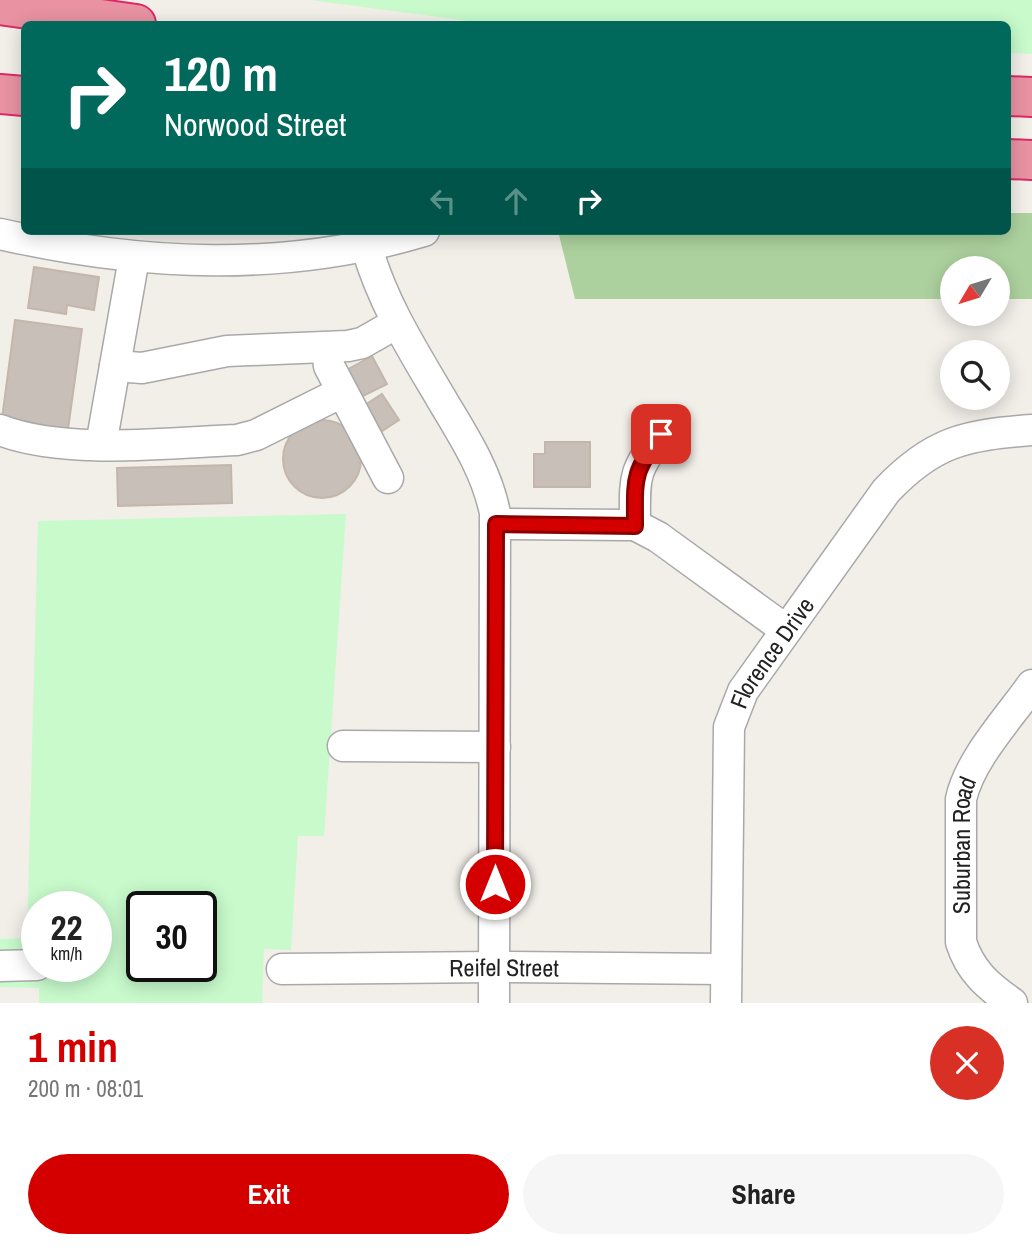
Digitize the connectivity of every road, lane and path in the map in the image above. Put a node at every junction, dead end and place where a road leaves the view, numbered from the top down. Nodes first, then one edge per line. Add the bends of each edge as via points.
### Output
1 (0, 5) edge
2 (115, 21) edge
3 (0, 93) edge
4 (21, 96) edge
5 (1011, 96) edge
6 (1032, 97) edge
7 (1011, 159) edge
8 (1032, 160) edge
9 (1032, 174) edge
10 (1011, 175) edge
11 (0, 234) edge
12 (407, 235) edge
13 (366, 245) junction
14 (134, 258) junction
15 (397, 323) junction
16 (327, 348) junction
17 (115, 366) junction
18 (342, 392) junction
19 (0, 430) edge
20 (1032, 430) edge
21 (661, 434) dead end
22 (102, 445) junction
23 (388, 478) dead end
24 (496, 524) junction
25 (635, 526) junction
26 (786, 630) junction
27 (1032, 685) edge
28 (343, 746) dead end
29 (495, 747) junction
30 (21, 965) edge
31 (0, 966) edge
32 (494, 967) junction
33 (282, 969) dead end
34 (726, 969) junction
35 (494, 1003) edge
36 (726, 1003) edge
37 (1012, 1003) edge

1 - 2 highway
3 - 4 highway
5 - 6 highway
7 - 8 highway
9 - 10 street
11 - 14 street
12 - 13 street
13 - 14 street via 275,258
13 - 15 street
14 - 17 street
15 - 16 street via 362,343
15 - 24 street via 484,474
16 - 17 street via 227,351 142,368
16 - 18 street via 329,366
17 - 22 street
18 - 22 street via 247,439
18 - 23 street
19 - 22 street via 63,443
20 - 26 street, Florence Drive via 964,439 934,451 909,469 886,491
21 - 25 street via 636,475
24 - 25 street
24 - 29 street
25 - 26 street via 658,537
26 - 34 street, Florence Drive via 743,691 729,727
27 - 37 street, Suburban Road via 976,763 961,799 961,942 980,977
28 - 29 street
29 - 32 street
30 - 31 street
32 - 33 street, Reifel Street
32 - 34 street, Reifel Street
32 - 35 street
34 - 36 street, Florence Drive

